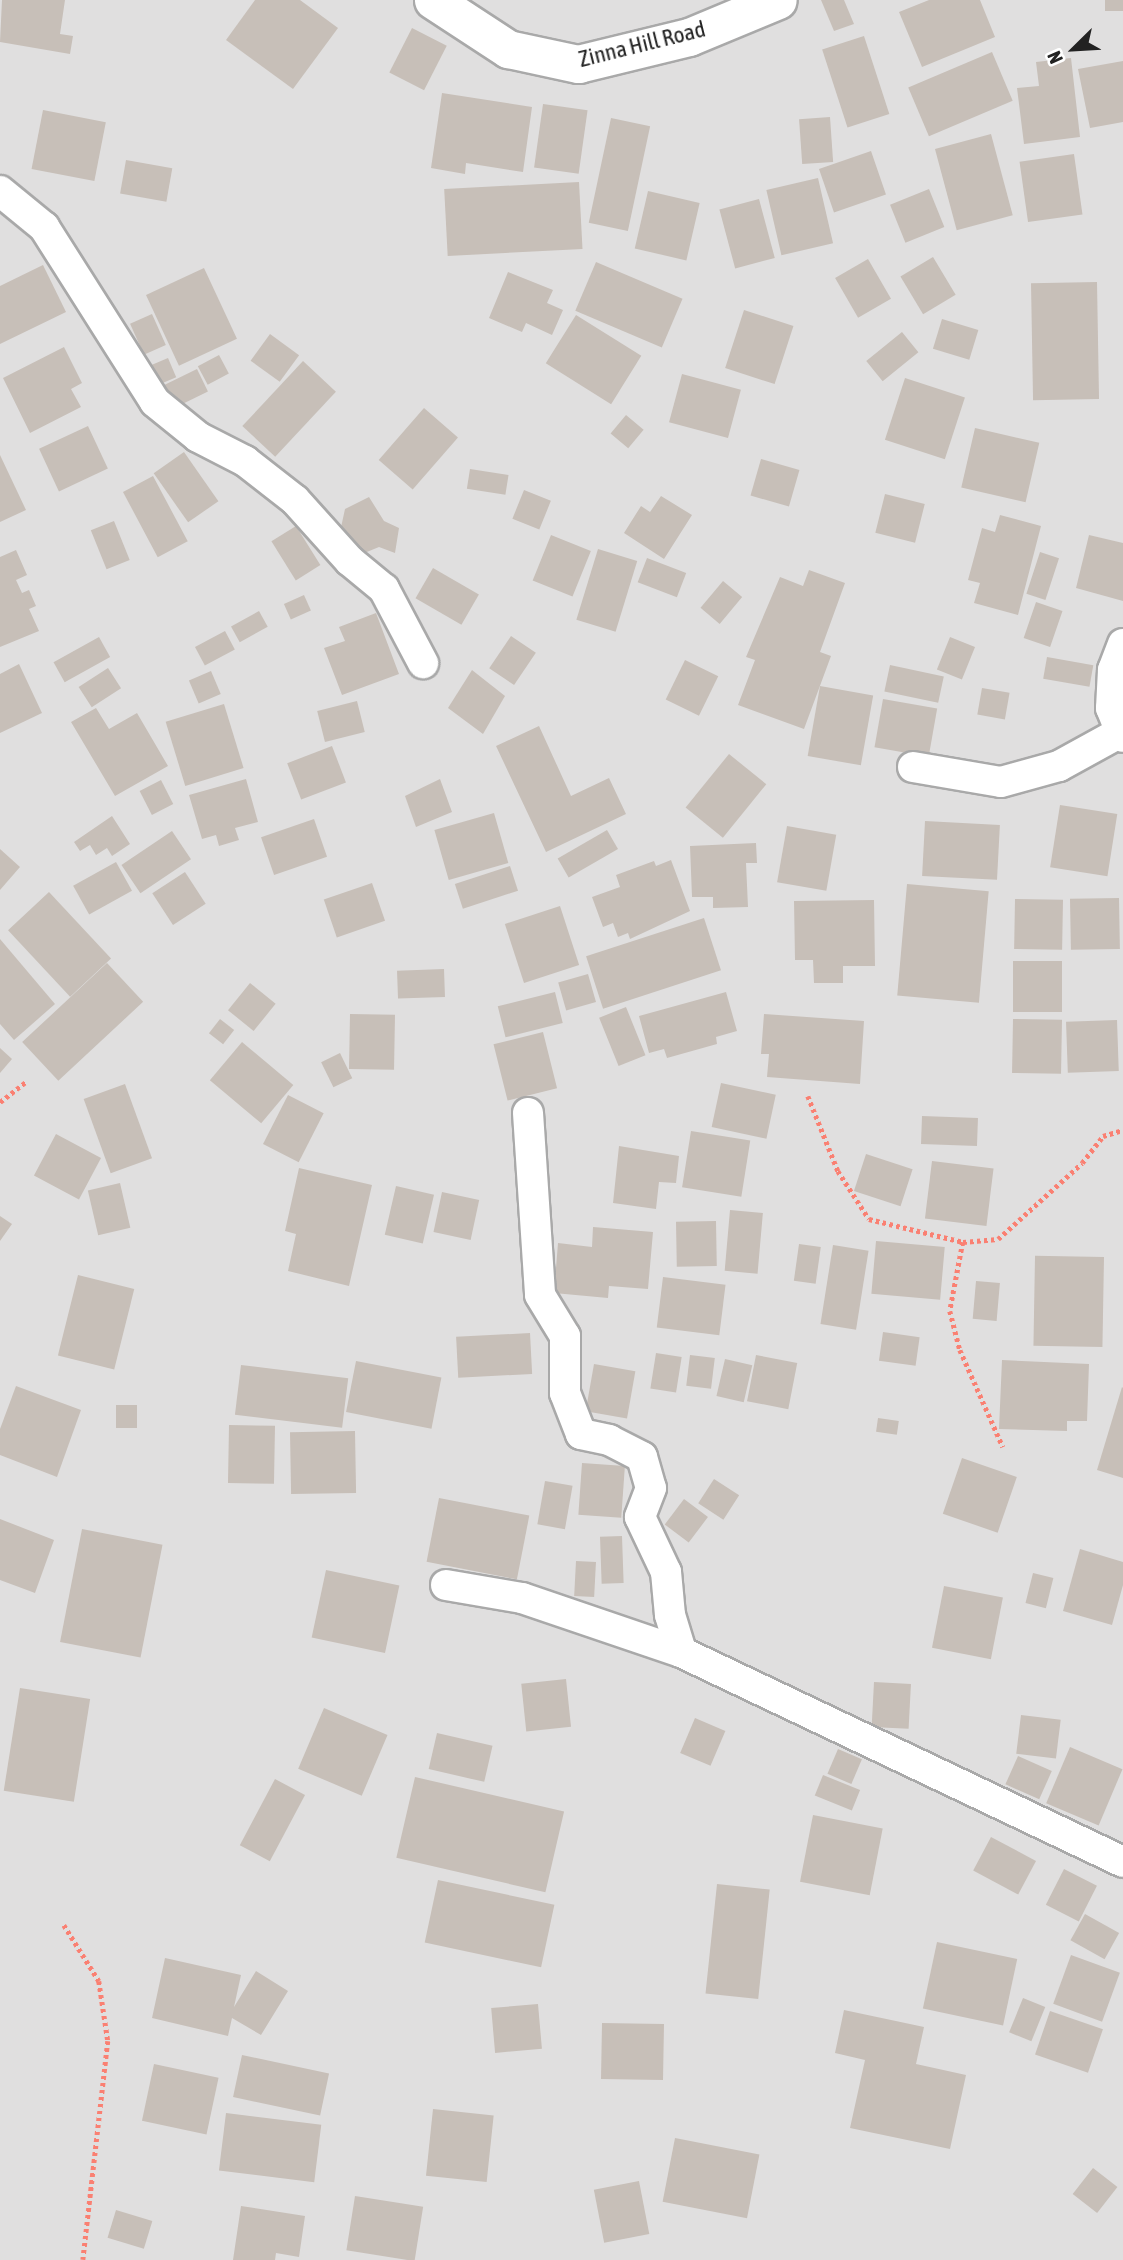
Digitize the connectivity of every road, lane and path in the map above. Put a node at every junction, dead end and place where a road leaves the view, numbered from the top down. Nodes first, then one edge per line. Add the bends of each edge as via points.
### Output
1 (433, 0) edge
2 (778, 0) edge
3 (0, 191) edge
4 (1123, 644) edge
5 (423, 663) dead end
6 (1121, 735) edge
7 (913, 767) dead end
8 (26, 1083) dead end
9 (808, 1096) dead end
10 (0, 1102) edge
11 (528, 1113) dead end
12 (1123, 1130) edge
13 (963, 1242) junction
14 (1003, 1447) dead end
15 (446, 1585) dead end
16 (681, 1652) junction
17 (1123, 1861) edge
18 (64, 1924) dead end
19 (83, 2260) edge

1 - 2 street, Zinna Hill Road via 508,49 578,64 689,37
3 - 5 street via 44,227 155,402 198,437 245,461 295,500 350,561 384,589
4 - 6 street via 1112,670 1111,708
6 - 7 street via 1059,765 1001,782
8 - 10 path
9 - 13 path via 838,1171 869,1219
11 - 16 street via 540,1295 565,1336 565,1393 581,1434 609,1440 642,1457 651,1488 639,1517 666,1572 670,1615
12 - 13 path via 1102,1136 1082,1163 998,1239
13 - 14 path via 950,1311 960,1350
15 - 16 street via 522,1598
16 - 17 street
18 - 19 path via 99,1981 108,2041

